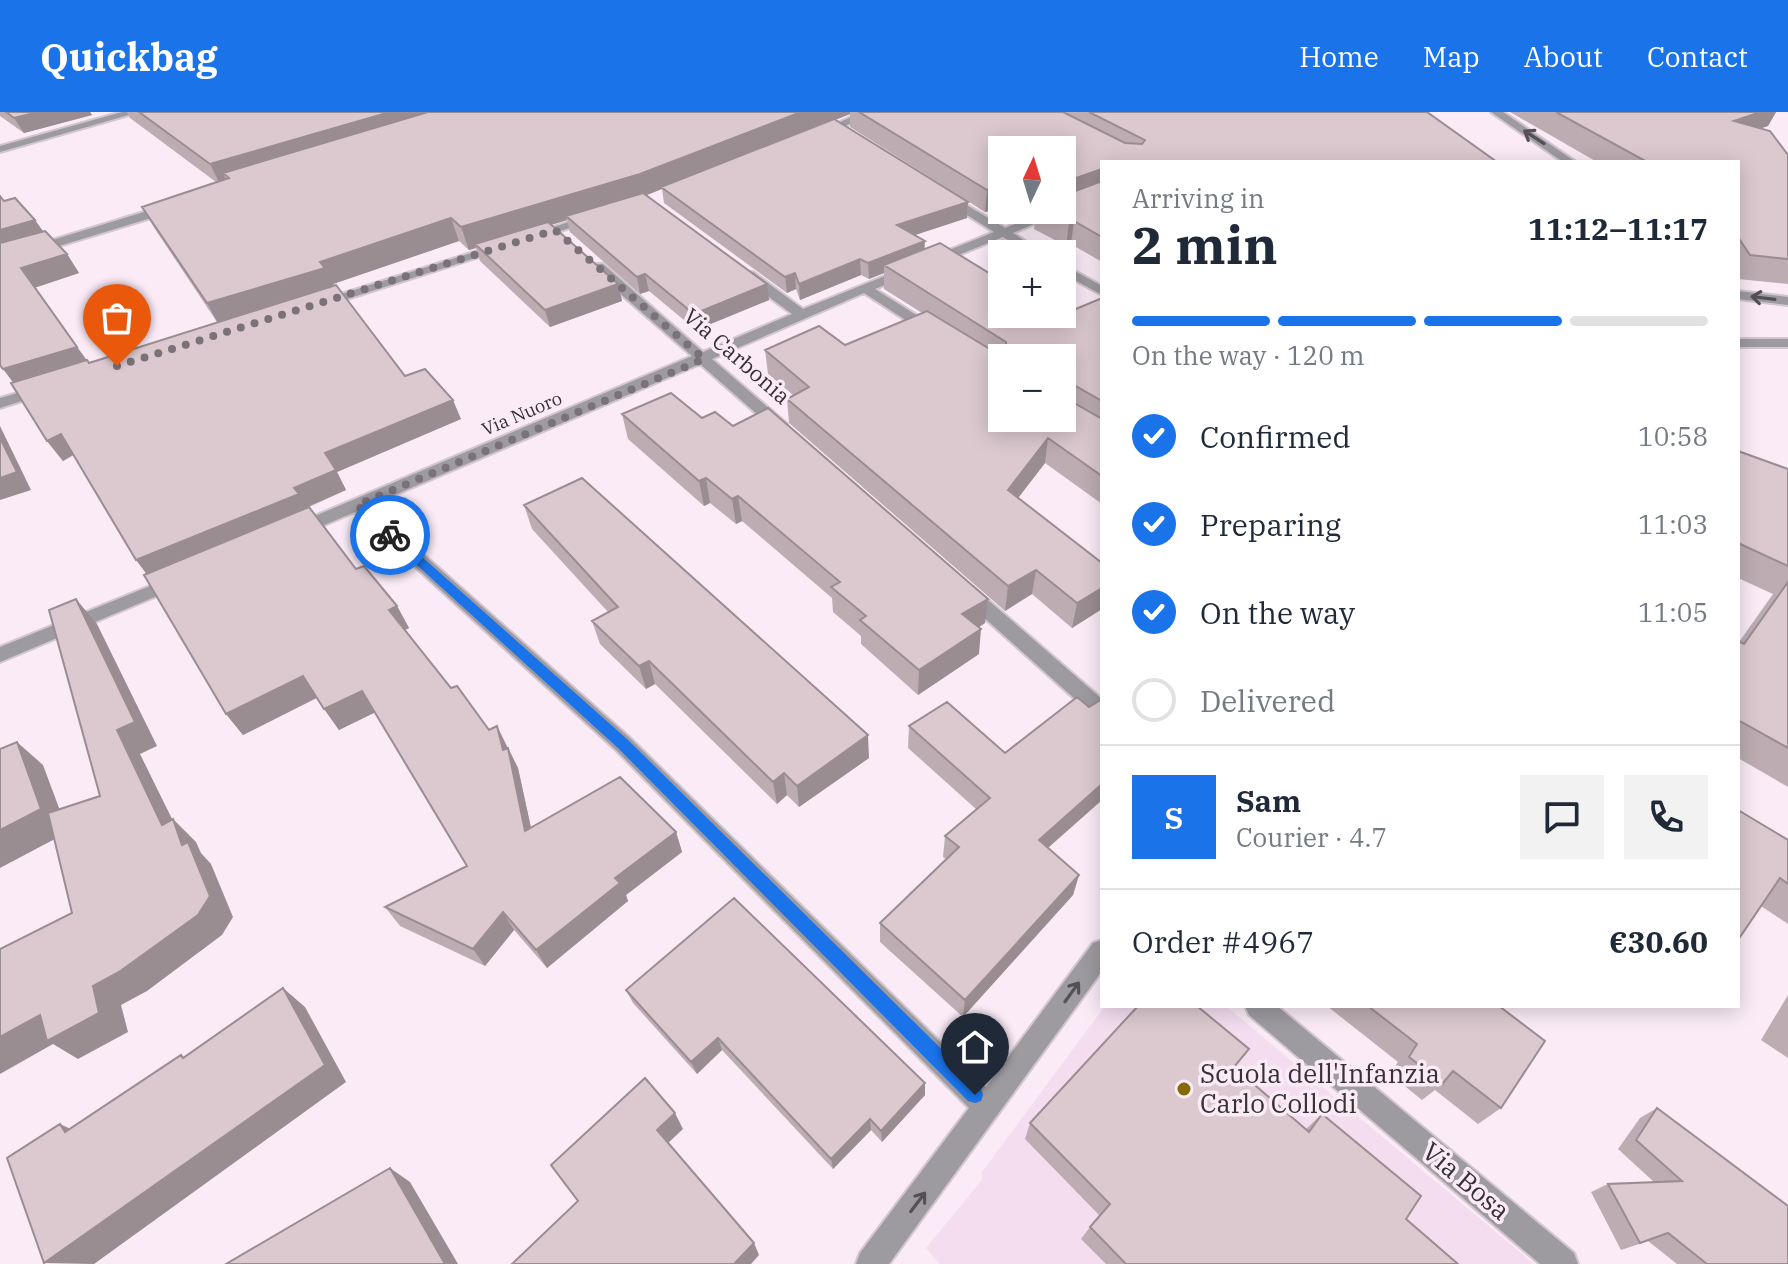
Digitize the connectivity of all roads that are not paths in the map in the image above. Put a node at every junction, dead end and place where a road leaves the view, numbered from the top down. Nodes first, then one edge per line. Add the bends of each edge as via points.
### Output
1 (134, 112) edge
2 (871, 112) edge
3 (1496, 112) edge
4 (811, 137) edge
5 (0, 149) edge
6 (1567, 160) edge
7 (937, 191) edge
8 (183, 204) edge
9 (609, 213) edge
10 (1022, 224) edge
11 (555, 230) junction
12 (1000, 232) junction
13 (1014, 240) edge
14 (572, 244) edge
15 (583, 254) edge
16 (0, 260) edge
17 (741, 270) edge
18 (1076, 276) edge
19 (865, 288) junction
20 (1100, 290) edge
21 (1740, 295) edge
22 (1788, 301) edge
23 (300, 309) edge
24 (802, 315) junction
25 (940, 335) edge
26 (1740, 343) edge
27 (1788, 343) edge
28 (704, 359) junction
29 (60, 384) edge
30 (0, 403) edge
31 (796, 440) edge
32 (357, 505) junction
33 (287, 535) edge
34 (949, 575) edge
35 (186, 577) edge
36 (0, 655) edge
37 (1100, 709) edge
38 (1100, 954) edge
39 (1260, 1008) edge
40 (988, 1108) junction
41 (871, 1264) edge
42 (1563, 1264) edge

1 - 5 street
2 - 4 street via 841,129
6 -> 3 street
7 - 12 street
8 - 16 street
9 - 11 street
10 - 12 street, Via Nuoro
11 - 14 street
11 - 23 street
12 - 13 street
12 - 19 street, Via Nuoro
15 - 28 street, Via Carbonia
17 - 24 street
18 - 20 street
19 - 24 street, Via Nuoro
19 - 25 street
22 -> 21 street
24 - 28 street, Via Nuoro
26 - 27 street
28 - 31 street, Via Carbonia
28 - 32 street, Via Nuoro
29 - 30 street
32 - 33 street, Via Nuoro
32 - 40 street via 623,744
34 - 37 street
35 - 36 street
40 -> 38 street
39 - 42 street, Via Bosa
41 -> 40 street

